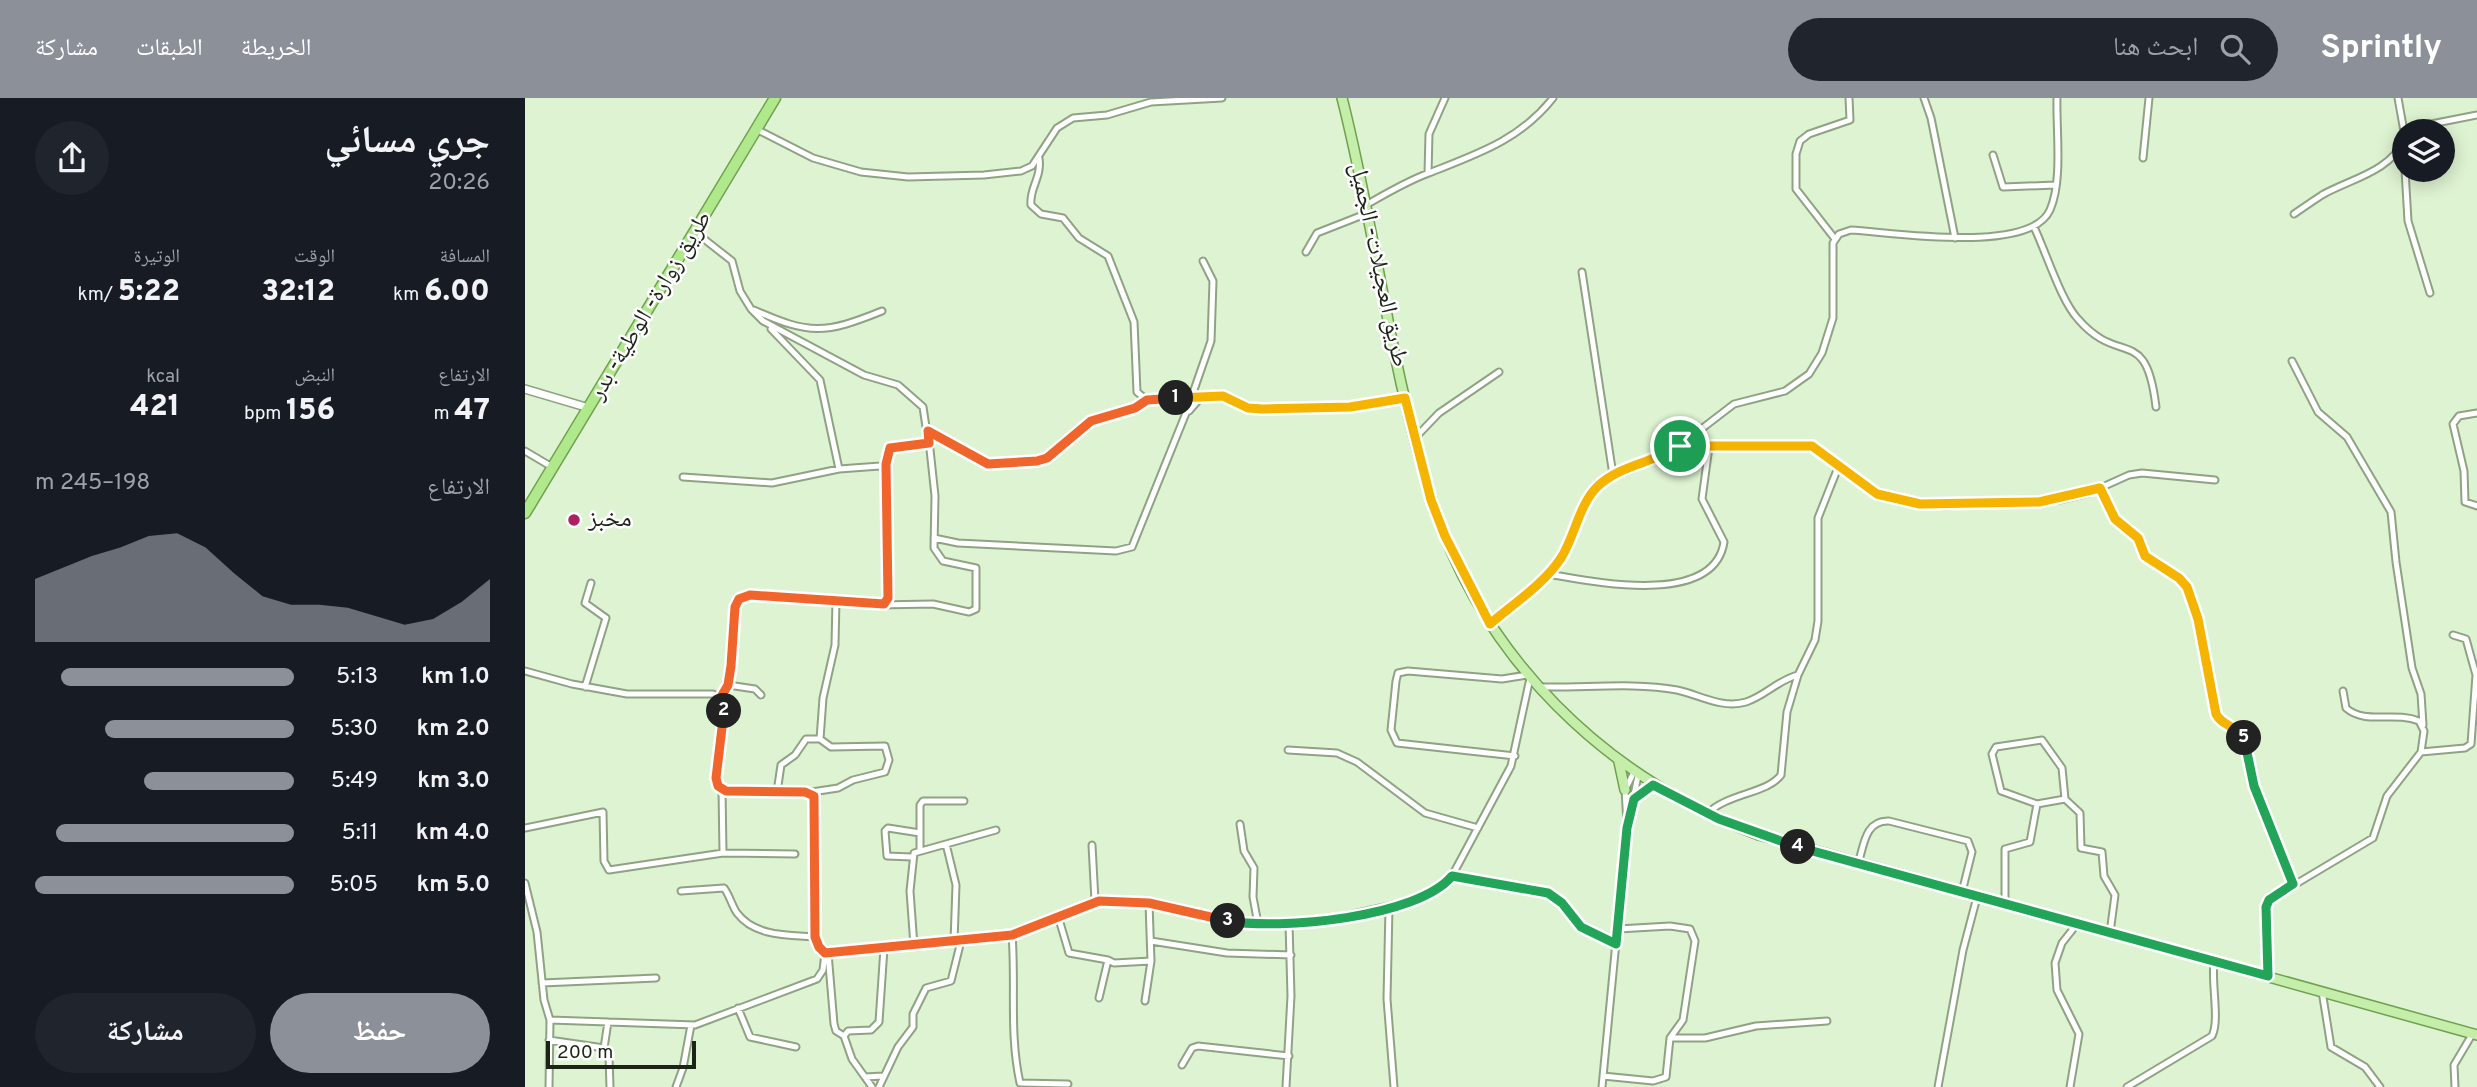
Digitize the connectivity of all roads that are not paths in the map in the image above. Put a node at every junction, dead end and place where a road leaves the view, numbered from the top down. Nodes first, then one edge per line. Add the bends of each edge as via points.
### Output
1 (775, 98) edge
2 (1222, 98) edge
3 (1342, 98) edge
4 (1445, 98) edge
5 (1553, 98) edge
6 (1849, 98) edge
7 (1924, 98) edge
8 (2057, 98) edge
9 (2149, 98) edge
10 (2398, 98) edge
11 (2477, 115) edge
12 (2402, 119) edge
13 (2455, 119) edge
14 (756, 129) junction
15 (1993, 155) dead end
16 (2392, 156) edge
17 (1039, 158) junction
18 (2143, 158) dead end
19 (1428, 173) junction
20 (2406, 182) edge
21 (2055, 185) junction
22 (1367, 209) junction
23 (2294, 214) dead end
24 (2034, 227) junction
25 (695, 232) junction
26 (1955, 237) junction
27 (1835, 239) junction
28 (1306, 252) dead end
29 (1203, 261) dead end
30 (1582, 272) dead end
31 (2430, 293) dead end
32 (751, 309) junction
33 (882, 311) dead end
34 (770, 326) junction
35 (2292, 361) dead end
36 (1499, 372) dead end
37 (525, 389) edge
38 (1137, 392) junction
39 (1202, 396) junction
40 (1191, 397) junction
41 (1405, 398) junction
42 (1147, 400) junction
43 (2156, 407) dead end
44 (589, 408) junction
45 (1135, 408) junction
46 (1186, 413) junction
47 (2477, 413) edge
48 (928, 431) junction
49 (1415, 438) junction
50 (929, 443) junction
51 (1680, 446) junction
52 (1709, 447) junction
53 (525, 451) edge
54 (886, 464) junction
55 (1839, 466) junction
56 (552, 467) junction
57 (839, 470) junction
58 (1613, 475) junction
59 (683, 477) dead end
60 (2215, 480) dead end
61 (2100, 488) junction
62 (2477, 506) edge
63 (525, 513) edge
64 (934, 538) junction
65 (1548, 574) junction
66 (591, 583) dead end
67 (836, 600) junction
68 (886, 601) junction
69 (1490, 624) junction
70 (2453, 635) dead end
71 (525, 671) edge
72 (1798, 675) junction
73 (1528, 677) junction
74 (728, 685) junction
75 (585, 687) junction
76 (1539, 687) junction
77 (2343, 691) dead end
78 (761, 695) dead end
79 (721, 697) junction
80 (2424, 725) junction
81 (820, 739) junction
82 (1288, 750) dead end
83 (2421, 752) junction
84 (1515, 756) junction
85 (1619, 762) junction
86 (1636, 774) junction
87 (1653, 785) junction
88 (722, 789) junction
89 (1625, 790) junction
90 (777, 792) junction
91 (812, 793) junction
92 (1634, 799) junction
93 (2065, 799) junction
94 (964, 801) dead end
95 (2037, 804) junction
96 (1707, 814) junction
97 (1240, 824) dead end
98 (525, 828) edge
99 (1478, 828) junction
100 (1627, 828) junction
101 (996, 830) dead end
102 (920, 833) junction
103 (946, 844) junction
104 (1092, 845) dead end
105 (920, 849) junction
106 (723, 853) junction
107 (795, 854) dead end
108 (912, 857) junction
109 (1857, 864) junction
110 (1452, 876) junction
111 (525, 883) edge
112 (2293, 884) junction
113 (681, 891) dead end
114 (1962, 893) junction
115 (1977, 897) junction
116 (1095, 901) junction
117 (1149, 903) junction
118 (2005, 904) junction
119 (1389, 908) junction
120 (1058, 916) junction
121 (1289, 923) junction
122 (1258, 924) junction
123 (2077, 924) junction
124 (1618, 929) junction
125 (2110, 933) junction
126 (1012, 935) junction
127 (815, 937) junction
128 (957, 941) junction
129 (1151, 941) junction
130 (1616, 944) junction
131 (914, 946) junction
132 (884, 948) junction
133 (827, 953) junction
134 (1291, 955) junction
135 (1108, 960) junction
136 (1151, 961) junction
137 (2214, 961) junction
138 (2268, 976) junction
139 (656, 978) dead end
140 (541, 983) junction
141 (2322, 991) junction
142 (1099, 998) dead end
143 (1145, 1001) dead end
144 (738, 1008) junction
145 (549, 1020) junction
146 (1827, 1021) dead end
147 (608, 1022) junction
148 (691, 1025) junction
149 (2475, 1034) edge
150 (844, 1036) junction
151 (1670, 1038) junction
152 (549, 1040) junction
153 (796, 1047) dead end
154 (604, 1048) junction
155 (1289, 1056) junction
156 (1182, 1065) dead end
157 (883, 1076) junction
158 (1603, 1076) junction
159 (865, 1077) junction
160 (1068, 1084) dead end
161 (549, 1087) edge
162 (610, 1087) edge
163 (675, 1087) edge
164 (872, 1087) edge
165 (879, 1087) edge
166 (1286, 1087) edge
167 (1394, 1087) edge
168 (1602, 1087) edge
169 (1938, 1087) edge
170 (2070, 1087) edge
171 (2127, 1087) edge
172 (2380, 1087) edge
173 (2455, 1087) edge

1 - 14 highway, طريق زوارة- الوطية- بدر
2 - 17 street via 1151,102 1107,115 1073,118 1057,128
3 - 22 main road, طريق العجيلات- الجميل
4 - 19 street via 1429,134
5 - 19 street via 1513,137
6 - 27 street via 1850,120 1809,134 1800,141 1796,154 1796,189
7 - 26 street
8 - 21 street
9 - 18 street
10 - 12 street
11 - 13 street
14 - 17 street via 813,158 882,175 1000,174 1028,169
14 - 25 highway, طريق زوارة- الوطية- بدر
15 - 21 street via 2003,187
16 - 23 street
17 - 38 street via 1041,174 1031,205 1041,214 1063,218 1079,239 1108,256 1134,322
19 - 22 street
20 - 31 street via 2408,221
21 - 24 street via 2051,209
22 - 28 street via 1317,233
22 - 41 main road, طريق العجيلات- الجميل
24 - 26 street via 1994,236
24 - 43 street via 2077,319 2101,340 2144,358
25 - 32 street via 733,261 740,291
25 - 44 highway, طريق زوارة- الوطية- بدر
26 - 27 street via 1850,230
27 - 51 street via 1833,318 1815,367 1795,387 1724,409
29 - 40 street via 1213,281 1212,335
30 - 58 street
32 - 33 street via 794,327 819,330
32 - 34 street
34 - 48 street via 864,375 898,385 923,407
34 - 57 street via 820,380
35 - 80 street via 2318,412 2347,438 2392,512
36 - 49 street via 1439,413
37 - 44 street
38 - 42 street
38 - 45 street
39 - 40 street
39 - 41 street via 1228,396 1248,408 1262,409 1350,407
39 - 46 street
40 - 42 street
40 - 46 street
41 - 49 main road, طريق العجيلات- الجميل
42 - 45 street
44 - 56 highway, طريق زوارة- الوطية- بدر
45 - 48 street via 1091,421 1047,458 1037,461 988,464
46 - 64 street via 1129,550
47 - 62 street via 2459,416 2453,424 2464,471 2465,502
48 - 50 street
49 - 69 main road, طريق العجيلات- الجميل via 1445,536
50 - 54 street via 892,446
50 - 64 street
51 - 52 street
51 - 58 street
52 - 55 street via 1812,446
52 - 65 street via 1702,499 1724,542 1710,568 1685,580 1637,587
53 - 56 street
54 - 57 street
54 - 68 street
55 - 61 street via 1883,497 1920,504 2039,502
55 - 72 street via 1818,518 1818,621 1815,640
56 - 63 highway, طريق زوارة- الوطية- بدر
57 - 59 street via 772,483
58 - 65 street via 1592,492 1568,545
60 - 61 street via 2142,473
61 - 112 street via 2115,519 2138,538 2145,556 2187,587 2198,619 2216,714 2247,741 2254,786
64 - 68 street via 935,552 943,561 977,570 976,609 969,612
65 - 69 street
66 - 75 street via 585,603 606,618
67 - 68 street
67 - 74 street via 750,595 739,599
67 - 81 street via 835,645
69 - 73 main road, طريق العجيلات- الجميل
70 - 83 street via 2466,639 2475,669 2471,744
71 - 75 street
72 - 76 street via 1738,703 1667,689
72 - 96 street via 1787,712 1781,775 1772,783 1726,799
73 - 76 main road, طريق العجيلات- الجميل
73 - 84 street
73 - 84 street via 1408,671 1396,677 1391,730 1397,743
74 - 78 street via 755,689
74 - 79 street
75 - 79 street via 627,694
76 - 85 main road, طريق العجيلات- الجميل
77 - 80 street via 2346,708 2358,716 2408,716
79 - 88 street via 724,709 716,778
80 - 83 street
81 - 90 street via 804,740 795,755 781,765
81 - 91 street via 831,747 884,746 889,766 880,775
82 - 99 street via 1337,752 1425,813
83 - 112 street via 2387,796 2373,838
84 - 99 street
85 - 86 main road, طريق العجيلات- الجميل
85 - 89 main road
86 - 87 main road, طريق العجيلات- الجميل
86 - 89 street
86 - 92 street
87 - 92 main road
87 - 96 main road, طريق العجيلات- الجميل
88 - 90 street
88 - 106 street
89 - 100 street
90 - 91 street
91 - 127 street
92 - 100 street
93 - 95 street
93 - 95 street via 2062,768 2042,740 1996,747 1992,754 2001,791
93 - 125 street via 2081,813 2081,848 2105,855 2104,876 2115,895
94 - 102 street via 923,801
95 - 118 street via 2030,842 2005,849
96 - 109 main road, طريق العجيلات- الجميل
97 - 122 street via 1244,851 1254,868
98 - 106 street via 602,811 604,861 609,870
99 - 110 street
100 - 124 street
101 - 103 street
102 - 105 street
102 - 108 street via 885,831 887,856
103 - 105 street
103 - 128 street via 956,886
104 - 116 street
105 - 108 street
106 - 107 street
108 - 131 street
109 - 114 main road, طريق العجيلات- الجميل
109 - 114 street via 1876,822 1889,821 1968,841 1972,852
110 - 119 street via 1434,893
110 - 130 street via 1548,893 1581,927
111 - 140 street via 537,932
112 - 138 street via 2266,907
113 - 127 street via 724,888 735,910 750,924 771,934
114 - 115 main road, طريق العجيلات- الجميل
115 - 118 main road, طريق العجيلات- الجميل
115 - 169 street
116 - 117 street
116 - 120 street
117 - 122 street
117 - 129 street
118 - 123 main road, طريق العجيلات- الجميل
119 - 121 street
119 - 167 street via 1387,999
120 - 126 street
120 - 135 street via 1069,953
121 - 122 street
121 - 134 street
123 - 125 main road, طريق العجيلات- الجميل
123 - 170 street via 2062,943 2055,963 2057,990 2079,1034
124 - 130 street
124 - 151 street via 1678,926 1693,932 1684,1015
125 - 137 main road, طريق العجيلات- الجميل
126 - 128 street
126 - 160 street via 1011,1020 1020,1083
127 - 133 street
128 - 131 street
128 - 157 street via 951,981 926,988 913,1014 913,1027
129 - 134 street via 1227,953
129 - 136 street
130 - 158 street
131 - 132 street
132 - 133 street
132 - 150 street via 879,1021 871,1030 848,1031
133 - 144 street via 817,979
133 - 150 street via 834,1024
134 - 155 street
135 - 136 street
135 - 142 street
136 - 143 street
137 - 138 main road, طريق العجيلات- الجميل
137 - 171 street via 2212,1036
138 - 141 main road, طريق العجيلات- الجميل
139 - 140 street
140 - 145 street
141 - 149 main road, طريق العجيلات- الجميل
141 - 172 street via 2331,1047 2365,1067
144 - 148 street
144 - 153 street via 750,1037
145 - 147 street
145 - 152 street
146 - 151 street via 1756,1026 1705,1038
147 - 148 street
147 - 154 street
148 - 163 street
149 - 173 street via 2454,1065
150 - 159 street via 846,1049
151 - 158 street via 1669,1069 1663,1079
152 - 154 street
152 - 161 street
154 - 162 street via 609,1057
155 - 156 street via 1198,1046
155 - 166 street
157 - 159 street
157 - 165 street
158 - 168 street
159 - 164 street

